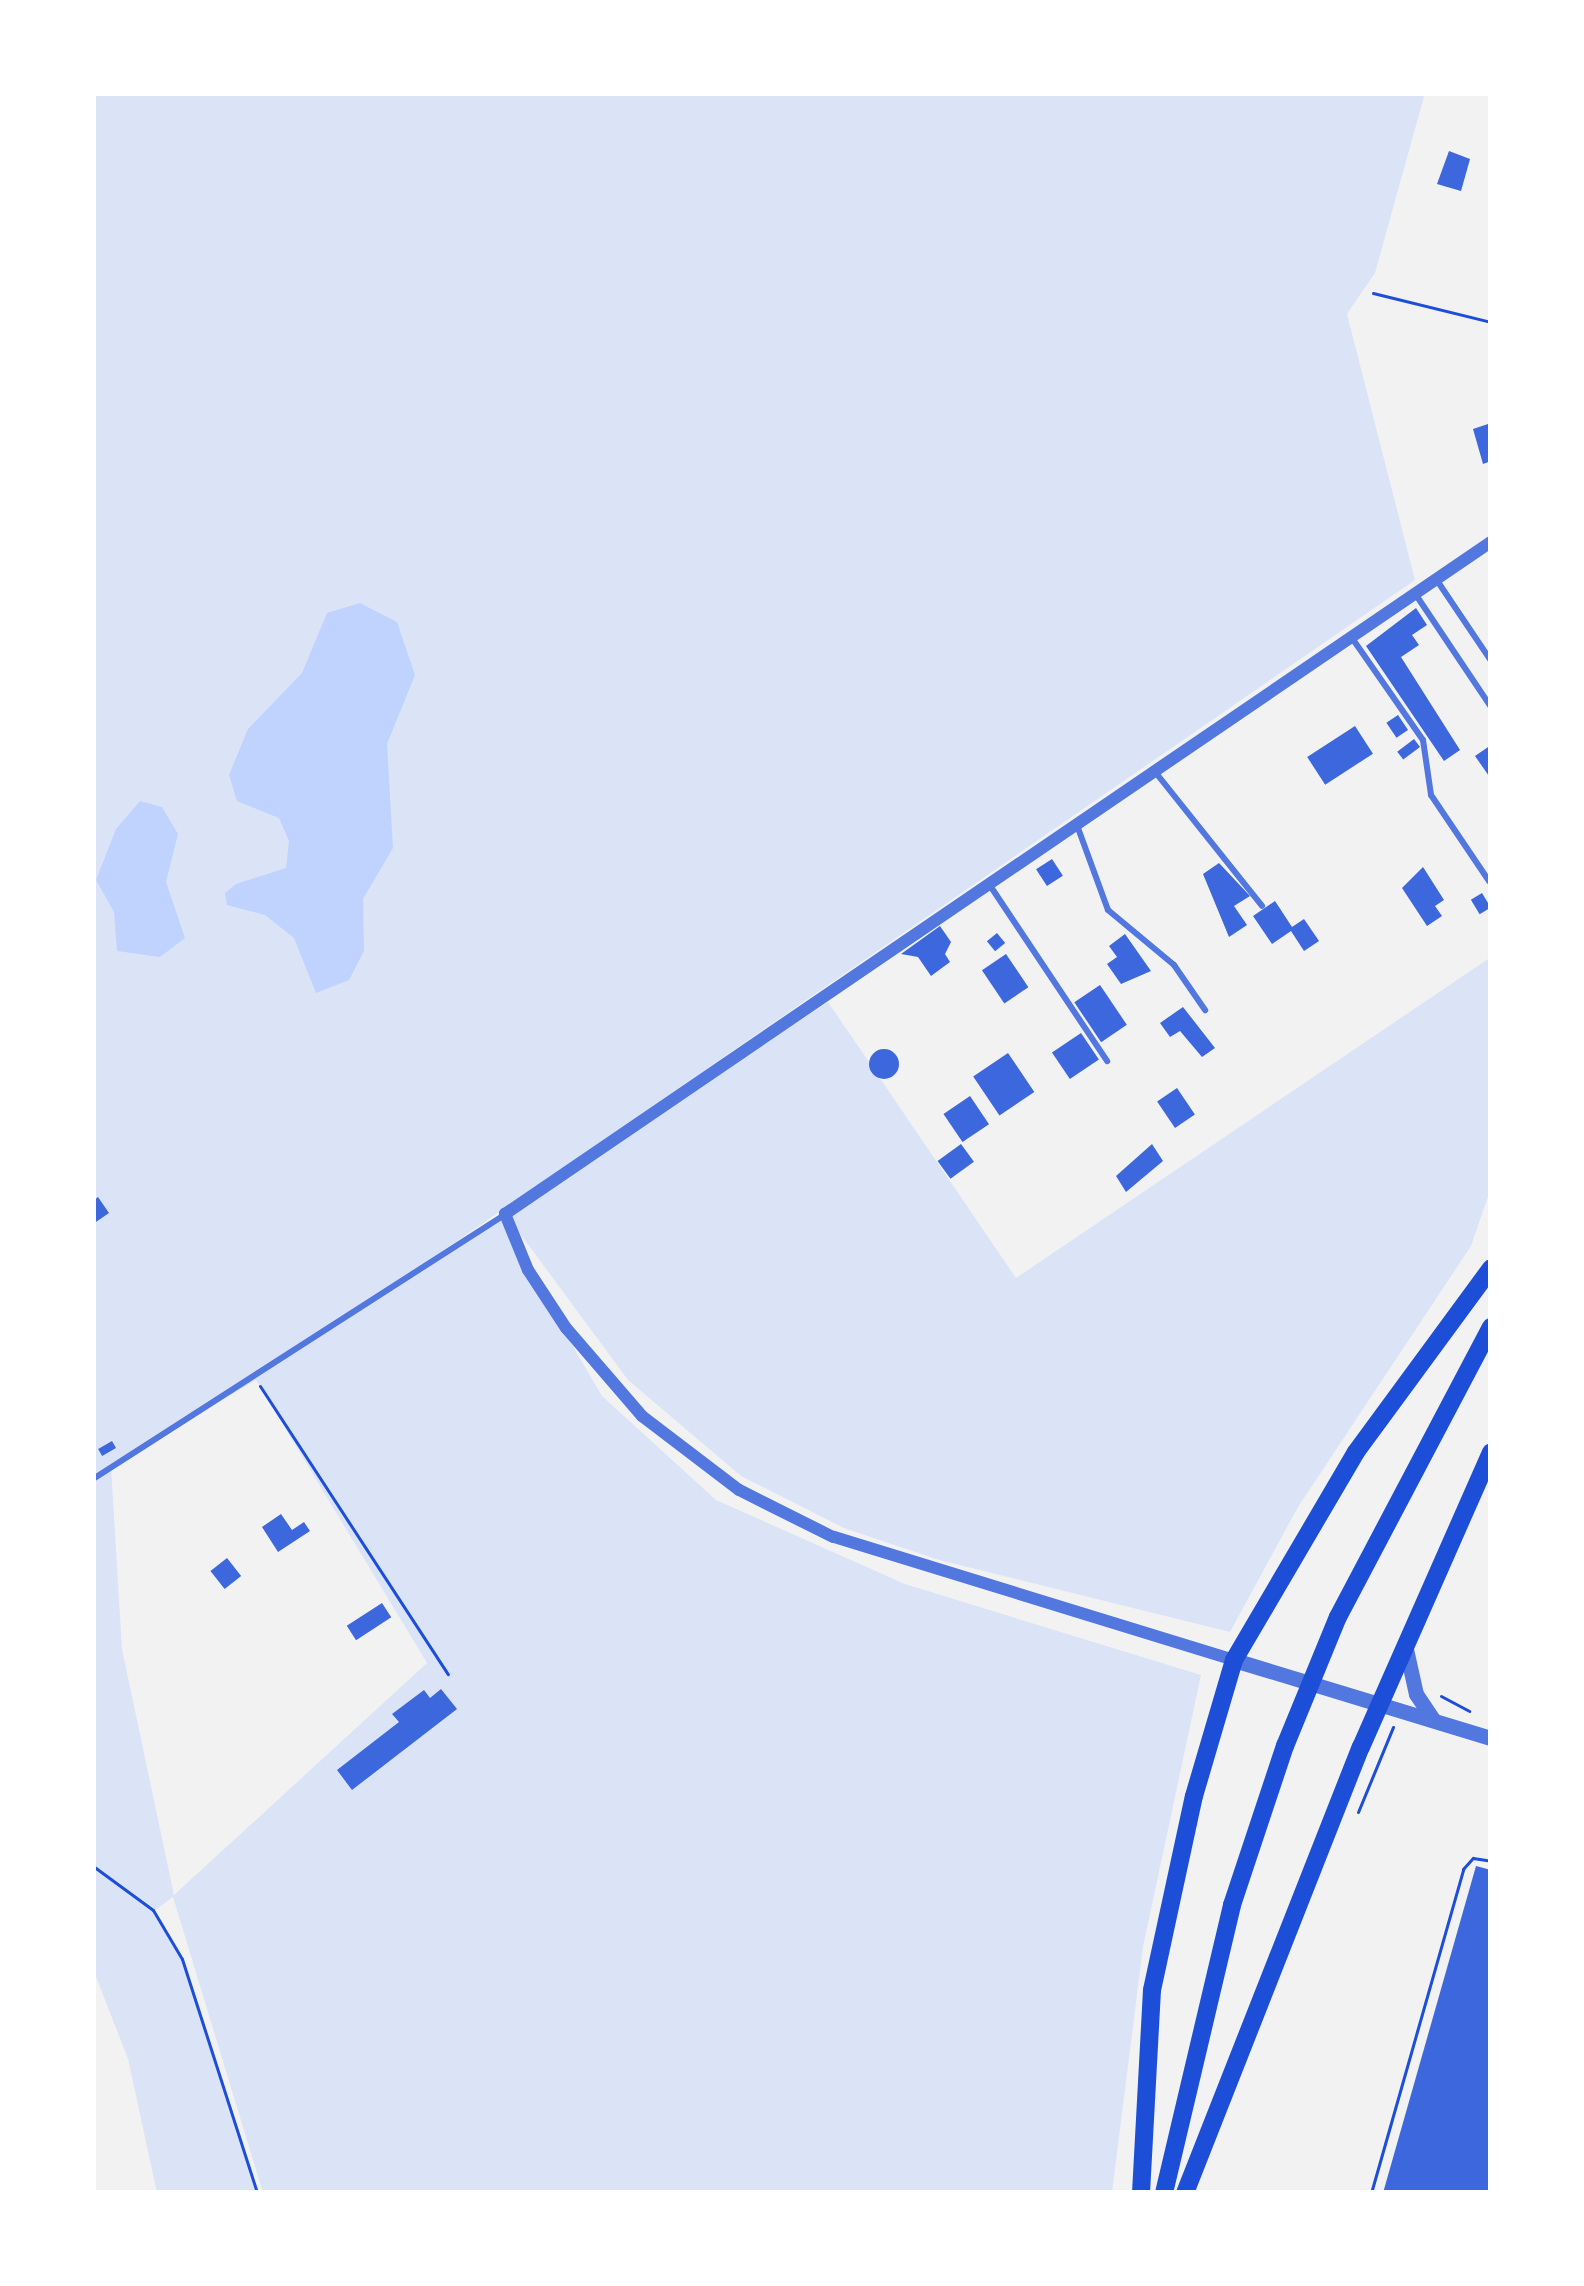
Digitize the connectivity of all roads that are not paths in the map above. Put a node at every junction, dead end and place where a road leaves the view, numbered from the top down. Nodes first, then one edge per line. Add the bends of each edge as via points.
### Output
1 (1491, 542) edge
2 (1436, 579) junction
3 (1415, 594) junction
4 (1351, 637) junction
5 (1491, 661) edge
6 (1491, 706) edge
7 (1153, 771) junction
8 (1076, 823) junction
9 (1489, 881) edge
10 (988, 882) junction
11 (1262, 906) dead end
12 (1205, 1010) dead end
13 (1107, 1060) dead end
14 (506, 1214) junction
15 (1491, 1268) edge
16 (1491, 1327) edge
17 (1491, 1347) edge
18 (1463, 1386) junction
19 (1491, 1452) edge
20 (93, 1460) edge
21 (97, 1476) edge
22 (1406, 1649) junction
23 (1234, 1660) junction
24 (1379, 1704) junction
25 (1436, 1721) junction
26 (1491, 1738) edge
27 (1142, 2193) edge
28 (1164, 2193) edge
29 (1185, 2193) edge

1 - 2 street
2 - 3 street
2 - 5 lane
3 - 4 street
3 - 6 lane
4 - 7 street
4 - 9 lane via 1423,740 1431,794
7 - 8 street
7 - 11 lane
8 - 10 street
8 - 12 lane via 1108,910 1174,965
10 - 13 lane
10 - 14 street
14 - 21 lane
14 - 23 street via 528,1270 566,1328 642,1416 739,1490 833,1537
15 - 23 main road via 1356,1452
16 - 18 main road
17 - 18 main road
18 - 28 main road via 1338,1617 1285,1746 1232,1905
19 - 22 main road
20 - 21 lane
22 - 24 main road
22 - 25 street via 1416,1694
23 - 24 street
23 - 27 main road via 1189,1814 1152,1990
24 - 25 street
24 - 29 main road
25 - 26 street

